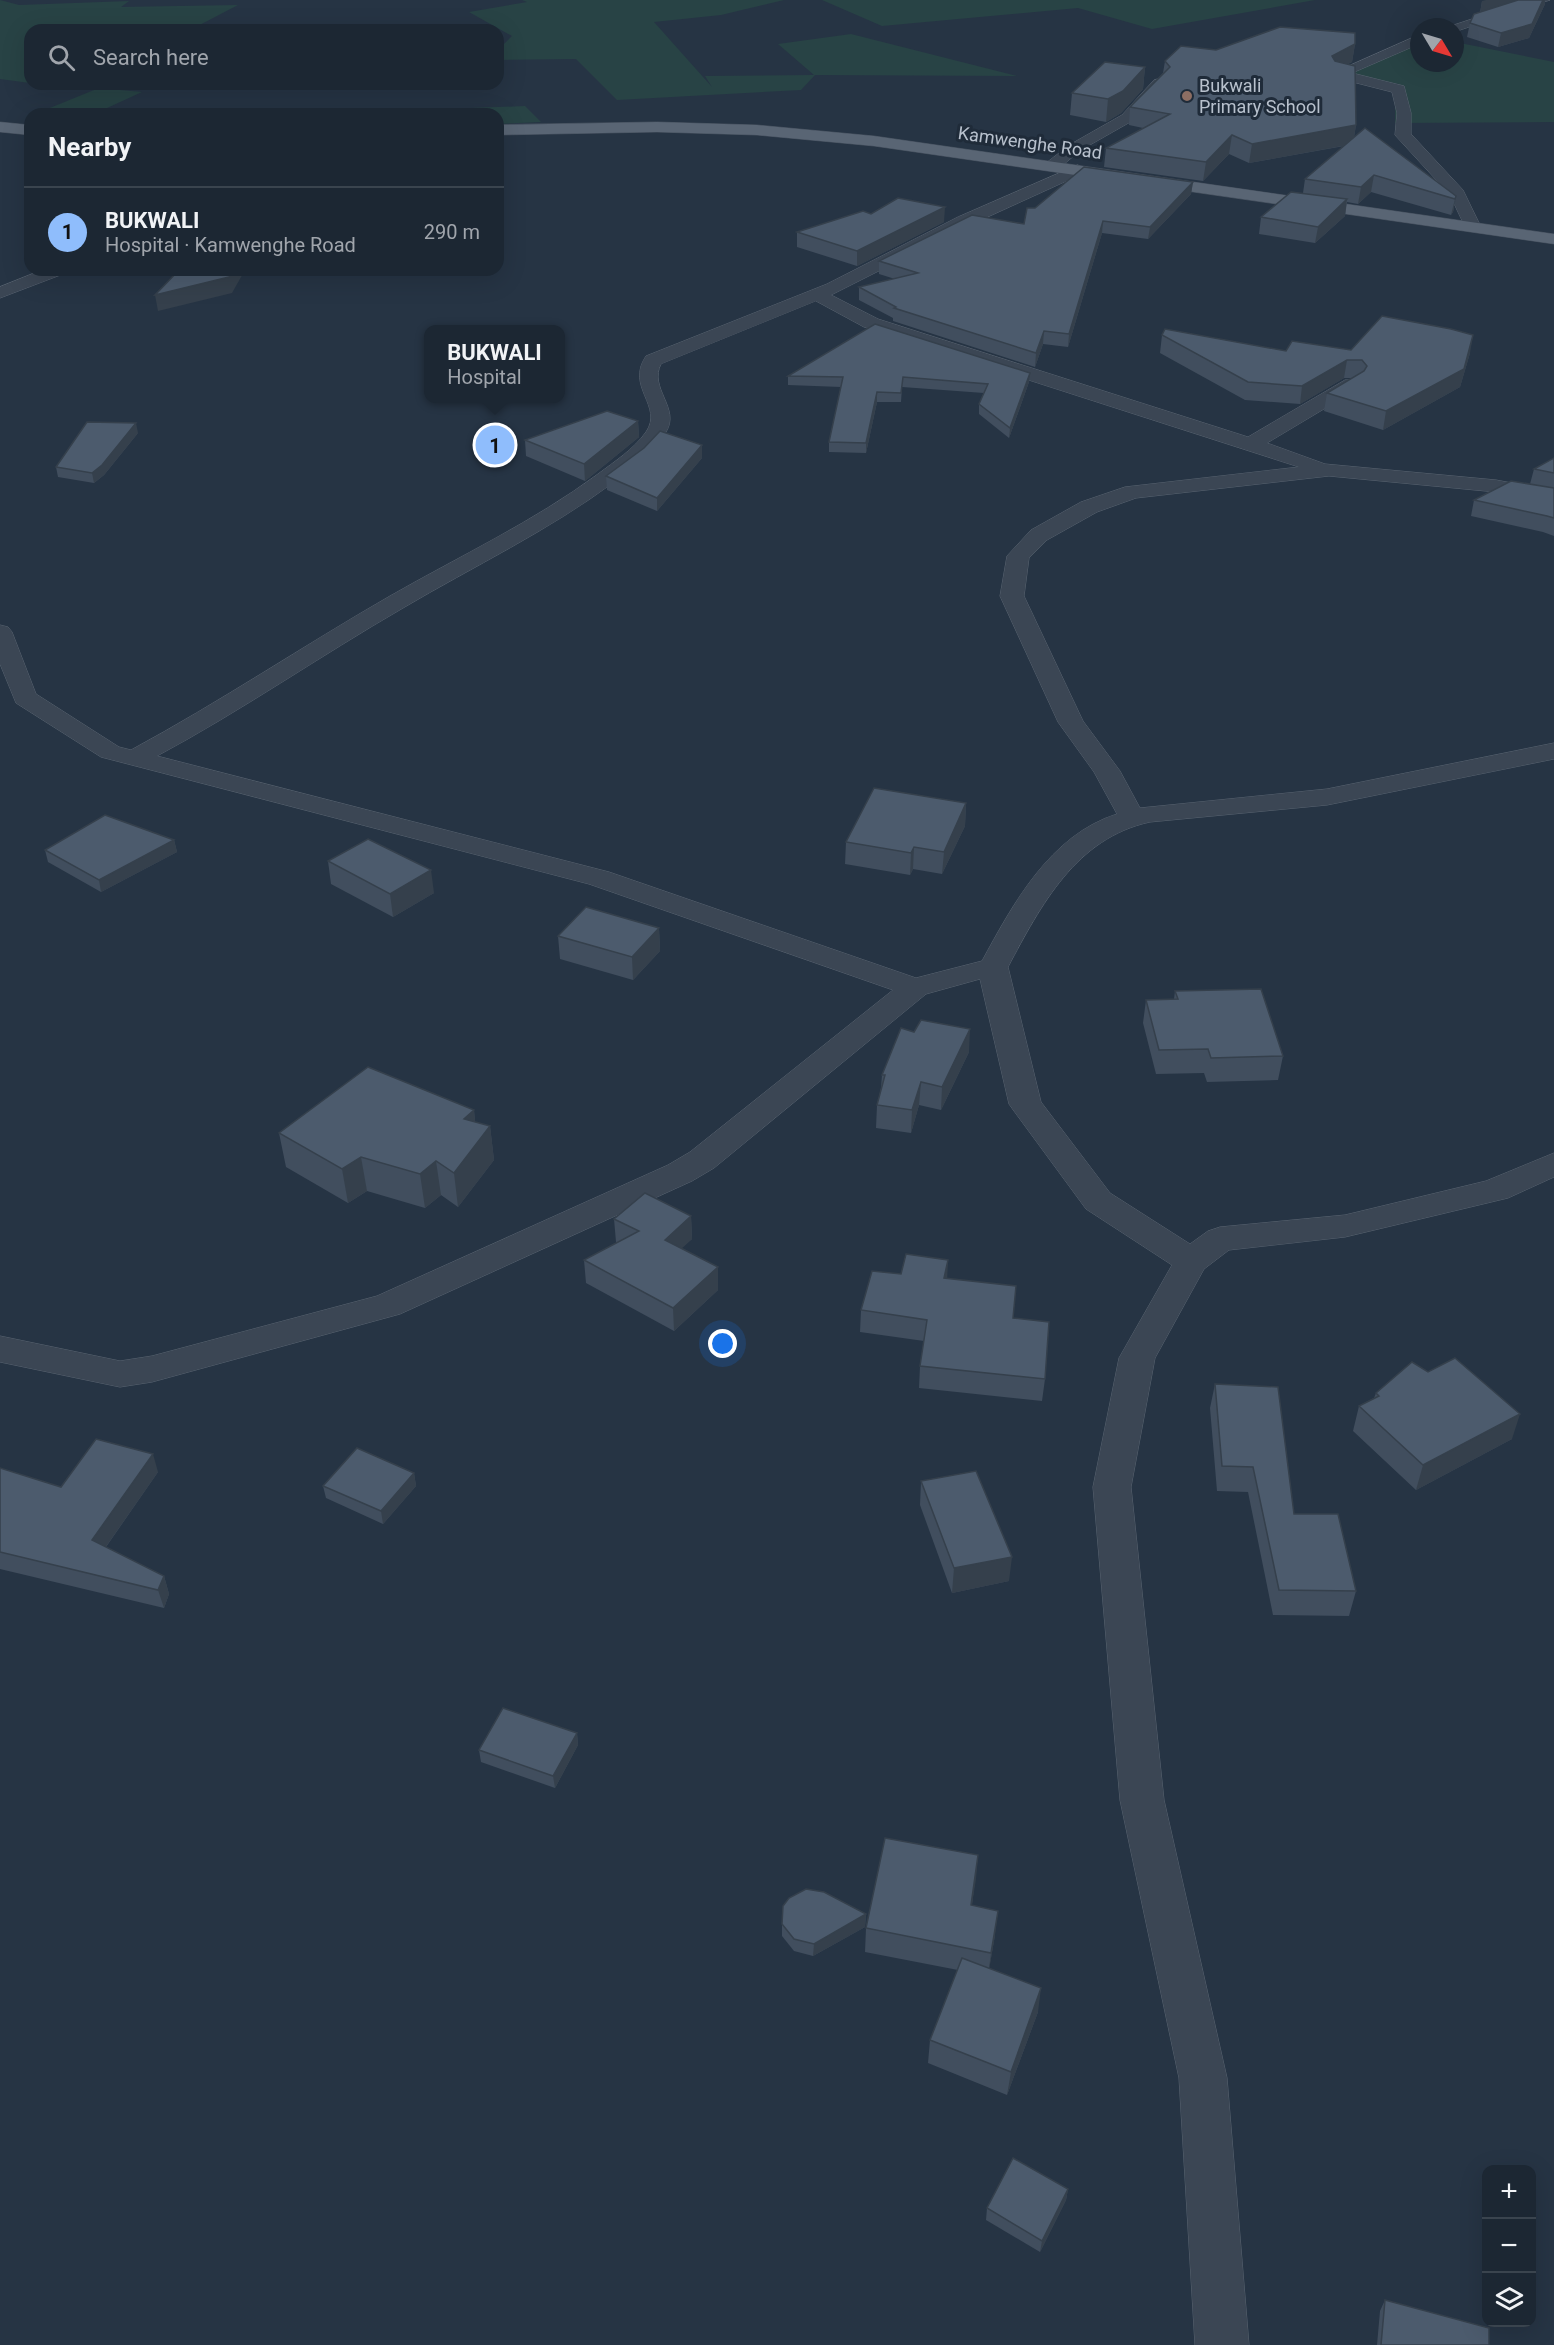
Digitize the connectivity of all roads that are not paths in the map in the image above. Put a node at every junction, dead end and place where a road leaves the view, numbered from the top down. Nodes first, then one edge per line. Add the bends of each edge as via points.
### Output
1 (1544, 0) edge
2 (1464, 24) edge
3 (1410, 43) edge
4 (1159, 83) edge
5 (0, 127) edge
6 (24, 129) edge
7 (504, 130) edge
8 (1053, 166) junction
9 (1078, 170) junction
10 (1473, 227) junction
11 (1554, 239) edge
12 (42, 276) edge
13 (0, 293) edge
14 (816, 294) junction
15 (1352, 384) edge
16 (1248, 446) junction
17 (1329, 470) junction
18 (1554, 497) edge
19 (0, 632) edge
20 (1554, 751) edge
21 (135, 758) junction
22 (1132, 818) junction
23 (993, 967) junction
24 (915, 988) junction
25 (1554, 1164) edge
26 (1191, 1262) junction
27 (0, 1349) edge
28 (1221, 2345) edge

1 - 2 street
3 - 10 street via 1338,74 1399,88 1403,135 1457,193
4 - 8 street via 1126,117
5 - 6 main road
7 - 8 main road, Kamwenghe Road via 757,130 874,141
8 - 9 main road, Kamwenghe Road
9 - 10 main road, Kamwenghe Road
9 - 14 street
10 - 11 main road, Kamwenghe Road
12 - 13 street
14 - 16 street via 871,323
14 - 21 street via 653,360 646,379 660,409 660,429 641,451 587,493
15 - 16 street
16 - 17 street
17 - 18 street via 1497,486
17 - 22 street via 1133,492 1089,507 1039,535 1018,556 1012,596 1071,722 1107,771
19 - 21 street via 25,698 110,752
20 - 22 street via 1326,797
21 - 24 street via 599,878
22 - 23 street via 1093,834 1062,861
23 - 24 street
23 - 26 street via 1025,1104 1098,1201
24 - 27 street via 693,1166 388,1305 153,1369 120,1374
25 - 26 street via 1496,1190 1345,1226 1220,1239
26 - 28 street via 1137,1358 1112,1487 1142,1800 1203,2078

